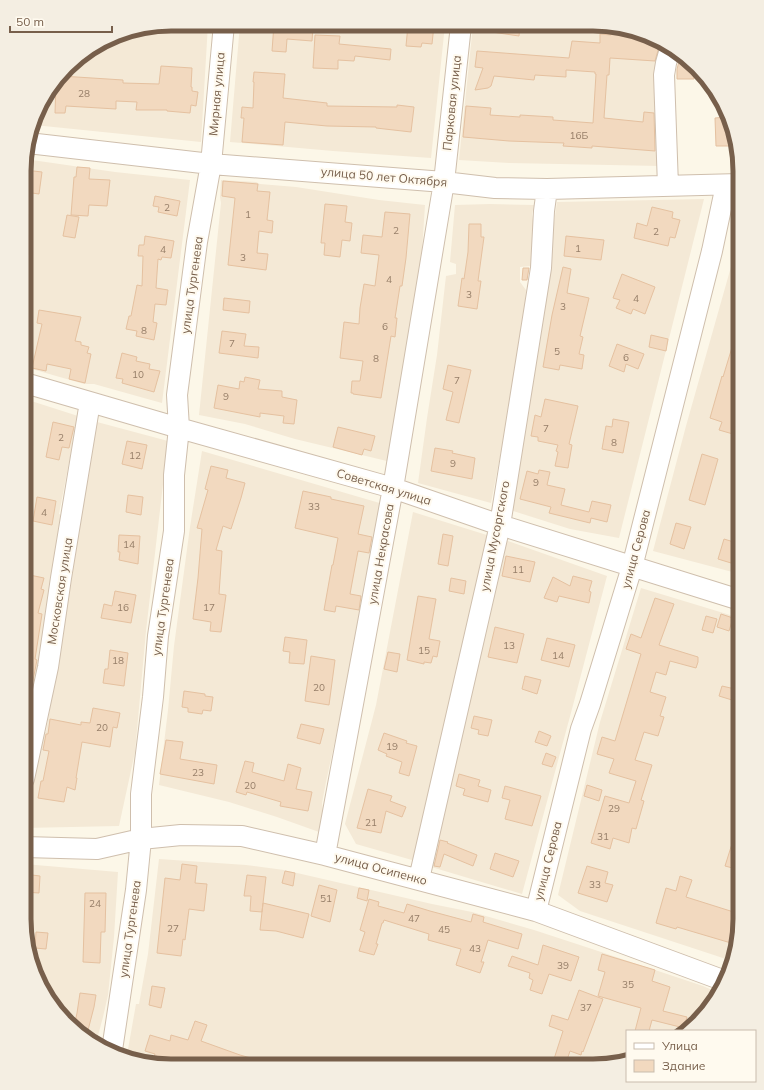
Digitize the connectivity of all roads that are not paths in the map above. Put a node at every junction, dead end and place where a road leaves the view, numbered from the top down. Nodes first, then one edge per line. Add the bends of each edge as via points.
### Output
1 (223, 31) edge
2 (460, 31) edge
3 (669, 54) edge
4 (34, 144) edge
5 (211, 164) junction
6 (444, 182) junction
7 (733, 184) edge
8 (668, 186) junction
9 (547, 189) junction
10 (31, 385) edge
11 (90, 402) junction
12 (179, 428) junction
13 (393, 488) junction
14 (500, 525) junction
15 (632, 567) junction
16 (733, 598) edge
17 (31, 747) edge
18 (142, 839) junction
19 (31, 847) edge
20 (325, 855) junction
21 (419, 879) junction
22 (536, 911) junction
23 (720, 979) edge
24 (113, 1046) edge

1 - 5 street, Мирная улица
2 - 6 street, Парковая улица
3 - 8 street via 664,76
4 - 5 street, улица 50 лет Октября
5 - 6 street, улица 50 лет Октября
5 - 12 street, улица Тургенева via 197,242 177,395
6 - 9 street, улица 50 лет Октября via 495,188
6 - 13 street, улица Некрасова
7 - 8 street, улица 50 лет Октября
7 - 15 street, улица Серова via 712,251
8 - 9 street, улица 50 лет Октября
9 - 14 street, улица Мусоргского via 541,268
10 - 11 street, Советская улица
11 - 12 street, Советская улица
11 - 17 street, Московская улица via 48,667
12 - 13 street, Советская улица
12 - 18 street, улица Тургенева via 174,475 174,532 158,636 141,794
13 - 14 street, Советская улица
13 - 20 street, улица Некрасова
14 - 15 street, Советская улица
14 - 21 street, улица Мусоргского
15 - 16 street, Советская улица
15 - 22 street, улица Серова via 581,729
18 - 19 street, улица Осипенко via 97,849
18 - 20 street, улица Осипенко via 181,835 242,836
18 - 24 street, улица Тургенева
20 - 21 street, улица Осипенко
21 - 22 street, улица Осипенко
22 - 23 street, улица Осипенко

